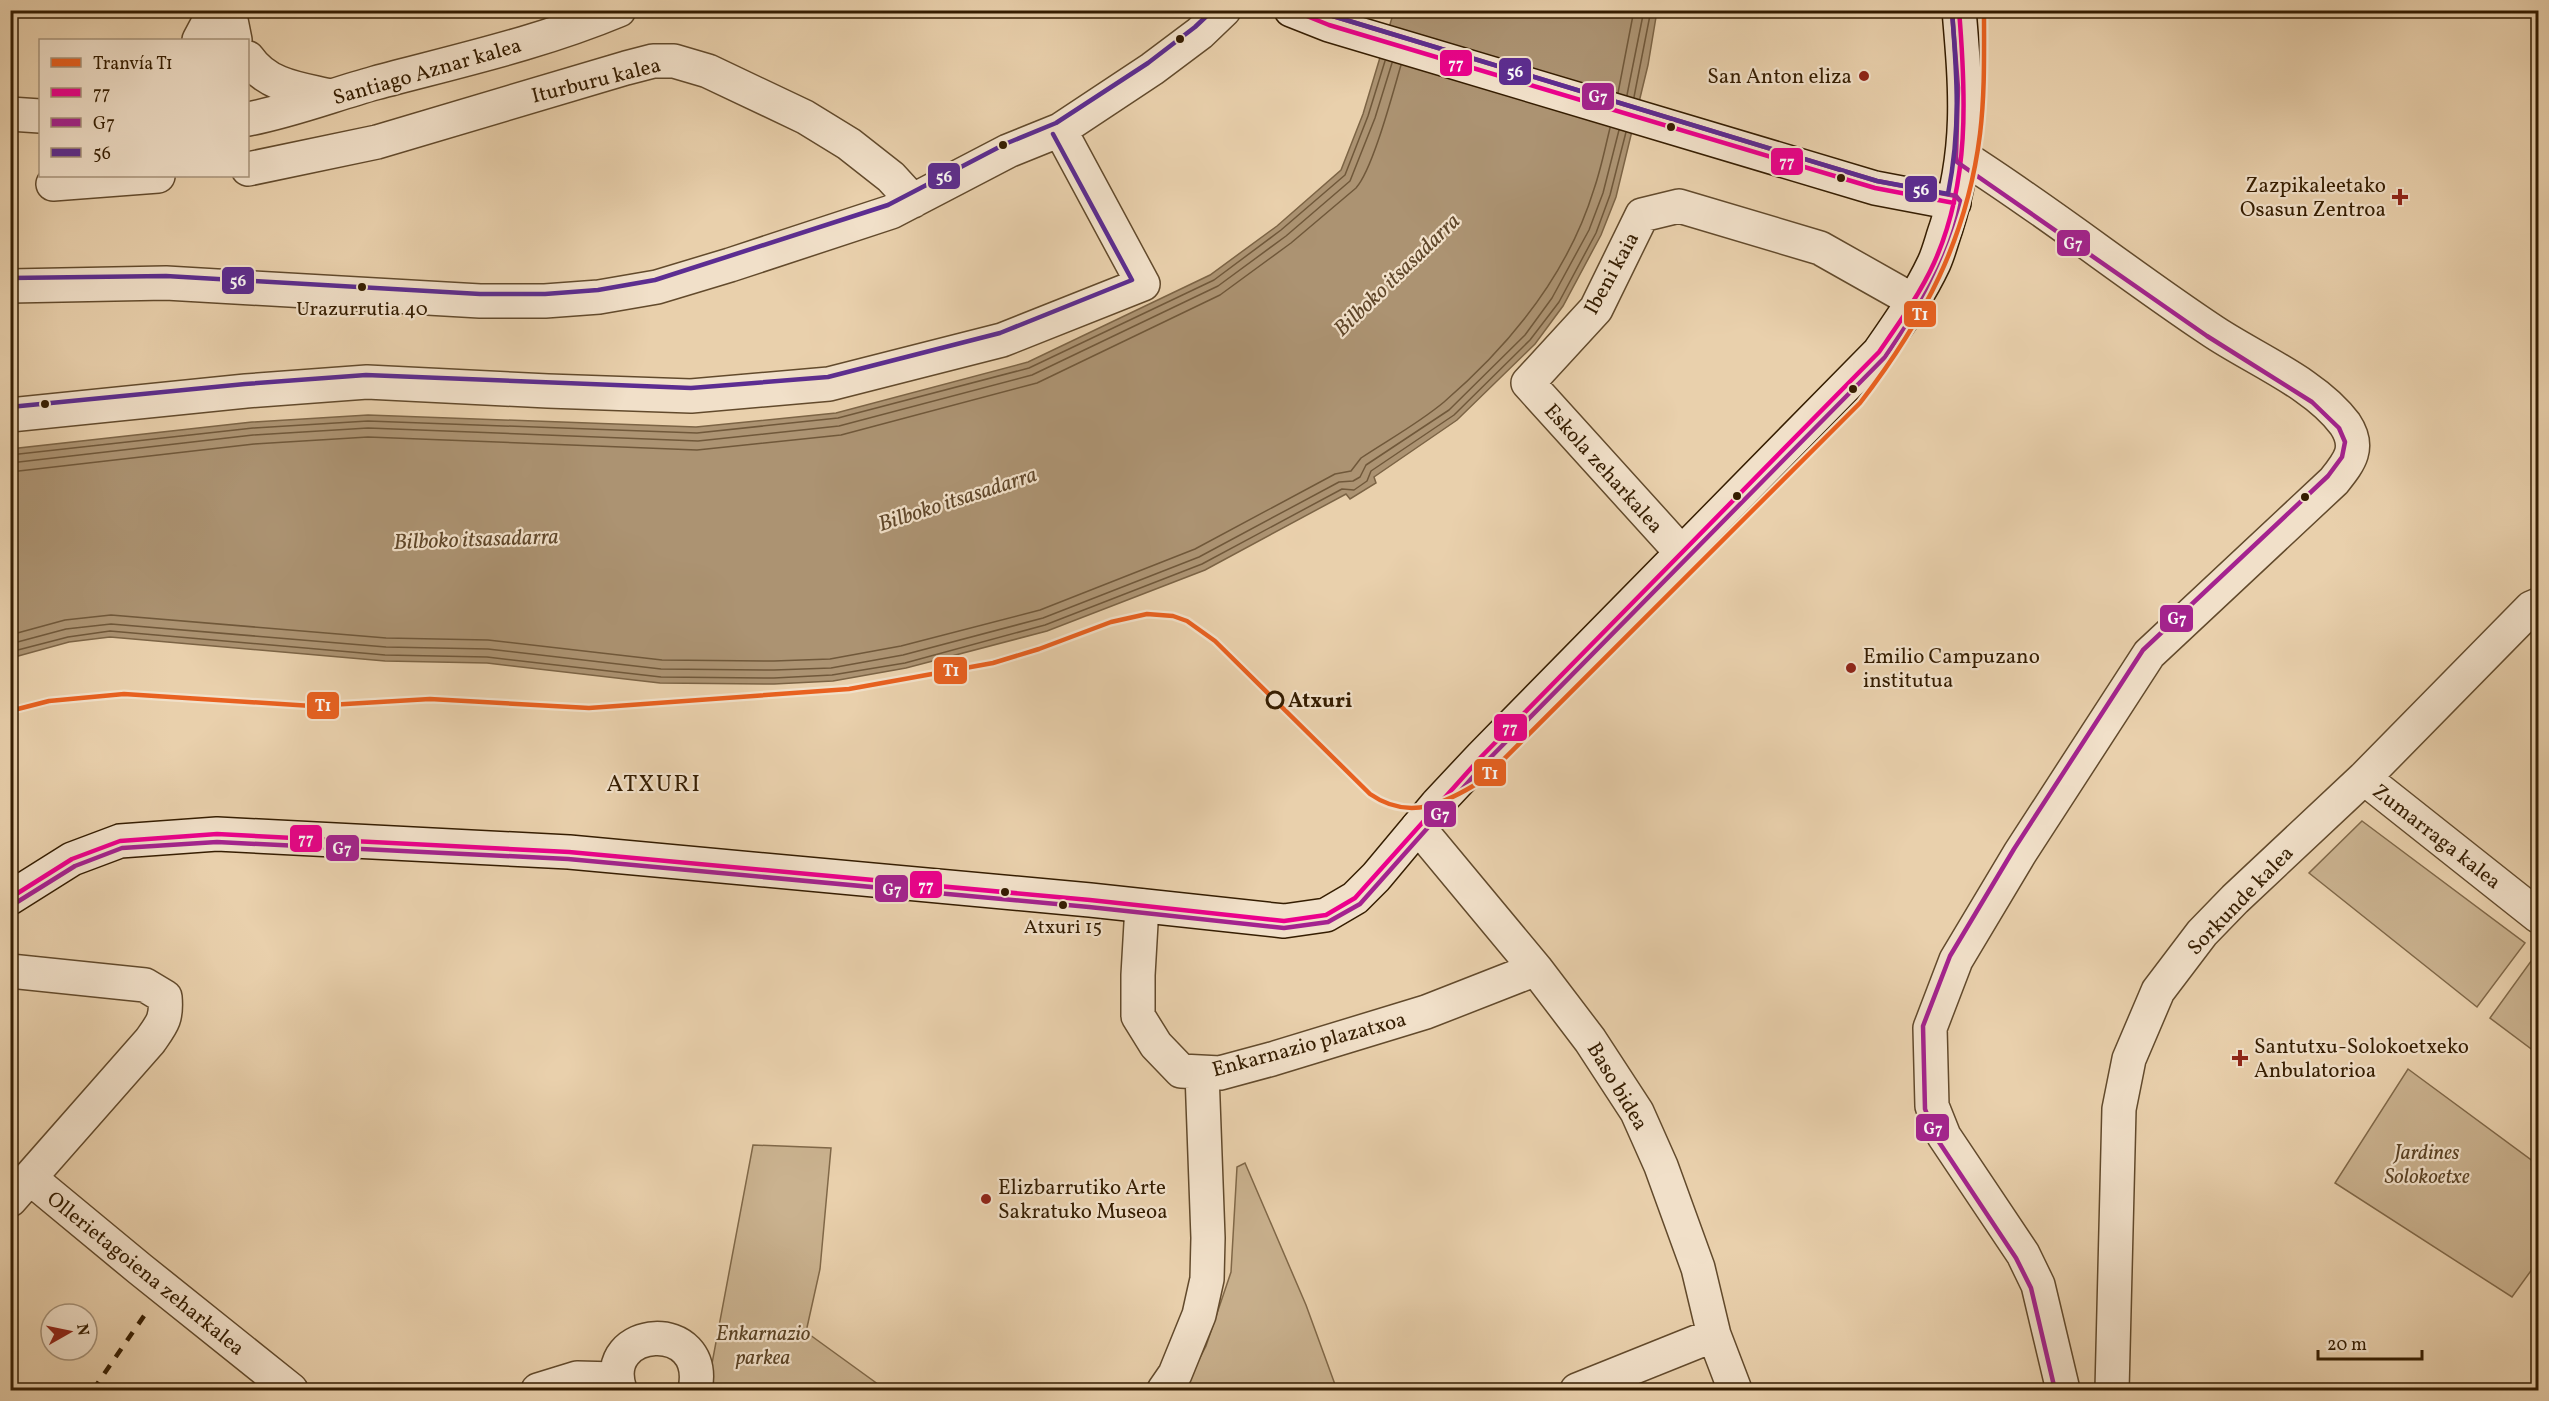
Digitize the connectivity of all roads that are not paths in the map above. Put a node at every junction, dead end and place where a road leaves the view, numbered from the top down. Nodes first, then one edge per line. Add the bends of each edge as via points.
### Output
1 (215, 10) edge
2 (229, 10) edge
3 (1224, 10) edge
4 (1291, 10) edge
5 (1959, 10) edge
6 (612, 12) edge
7 (200, 39) edge
8 (235, 39) edge
9 (249, 60) edge
10 (334, 97) junction
11 (10, 114) edge
12 (39, 116) edge
13 (249, 119) edge
14 (1060, 129) junction
15 (1963, 157) junction
16 (249, 169) edge
17 (145, 177) edge
18 (53, 184) dead end
19 (913, 201) junction
20 (1954, 203) junction
21 (10, 286) edge
22 (1914, 301) junction
23 (1528, 383) joint
24 (10, 415) edge
25 (1681, 552) junction
26 (2538, 605) edge
27 (2364, 778) junction
28 (1418, 827) junction
29 (10, 898) edge
30 (1142, 906) junction
31 (2538, 916) edge
32 (1536, 969) junction
33 (10, 971) edge
34 (1202, 1073) junction
35 (20, 1189) edge
36 (1714, 1335) junction
37 (618, 1385) edge
38 (291, 1390) edge
39 (538, 1390) edge
40 (695, 1390) edge
41 (1164, 1390) edge
42 (1577, 1390) edge
43 (1736, 1390) edge
44 (2064, 1390) edge
45 (2112, 1390) edge

1 - 7 street
2 - 8 street
3 - 14 street via 1152,69
4 - 20 street via 1329,25 1875,188
5 - 15 street via 1966,88
6 - 10 street, Santiago Aznar kalea via 549,37
9 - 10 street via 281,86
10 - 13 street, Santiago Aznar kalea
11 - 12 street
14 - 19 street via 1008,151
14 - 24 street via 1143,284 1002,340 829,384 691,396 367,382
15 - 20 street
15 - 44 street via 2212,331 2326,404 2344,424 2353,442 2351,459 2334,481 2149,654 1956,960 1930,1028 1932,1106 1944,1136 2023,1254 2038,1286
16 - 19 street, Iturburu kalea via 377,142 626,68 674,61 708,71 805,117 849,144 891,177
17 - 18 street
19 - 21 street via 891,212 730,266 657,287 599,297 480,302 177,284
20 - 22 street via 1935,261
22 - 23 street, Ibeni kaia via 1820,248 1679,206 1642,215 1596,309
22 - 25 street via 1868,364
23 - 25 street, Eskola zeharkalea
25 - 28 street
26 - 27 street, Sorkunde kalea
27 - 31 street, Zumarraga kalea
27 - 45 street, Sorkunde kalea via 2202,933 2158,991 2129,1059 2119,1109
28 - 30 street via 1355,898 1326,915 1284,921
28 - 32 street, Baso bidea
29 - 30 street via 72,859 120,841 217,834 569,852
30 - 34 street, Enkarnazio plazatxoa via 1138,1016 1156,1045 1181,1071
32 - 34 street, Enkarnazio plazatxoa via 1426,1012 1220,1073
32 - 36 street, Baso bidea via 1590,1040 1637,1112 1698,1268
33 - 35 street via 145,986 165,997 166,1009 165,1019 150,1041
34 - 41 street via 1207,1279 1198,1315 1175,1374
35 - 38 street, Ollerietagoiena zeharkalea via 131,1262
36 - 42 street
36 - 43 street, Baso bidea
37 - 39 street via 577,1378
37 - 40 street via 620,1361 627,1350 638,1342 664,1338 688,1352 698,1377

